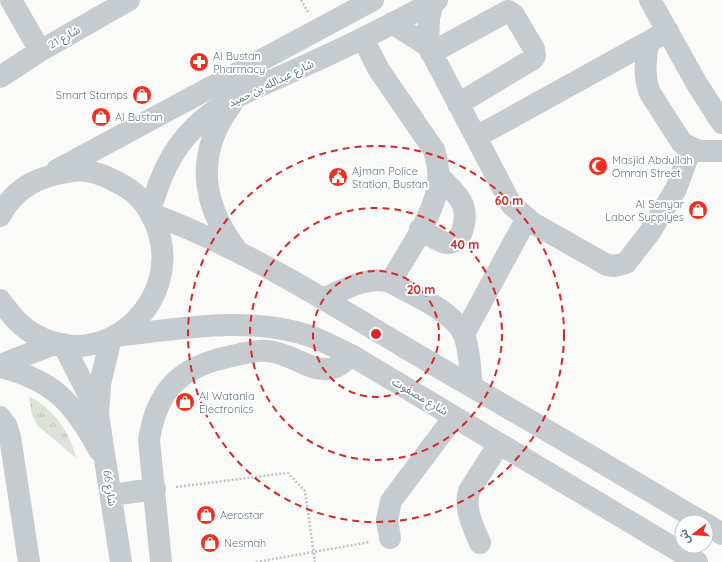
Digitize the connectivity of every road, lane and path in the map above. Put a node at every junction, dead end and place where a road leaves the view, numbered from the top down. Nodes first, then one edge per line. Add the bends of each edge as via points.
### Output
1 (11, 0) edge
2 (129, 0) edge
3 (373, 0) edge
4 (650, 0) edge
5 (435, 1) edge
6 (392, 23) junction
7 (668, 31) junction
8 (363, 39) junction
9 (648, 42) junction
10 (430, 49) junction
11 (40, 51) junction
12 (0, 77) edge
13 (235, 99) junction
14 (458, 104) junction
15 (720, 117) edge
16 (476, 137) junction
17 (691, 148) junction
18 (722, 151) edge
19 (48, 174) junction
20 (439, 176) junction
21 (22, 188) junction
22 (0, 202) edge
23 (151, 213) junction
24 (0, 216) edge
25 (527, 218) junction
26 (420, 229) junction
27 (237, 250) junction
28 (390, 282) junction
29 (323, 299) junction
30 (0, 300) edge
31 (464, 334) junction
32 (113, 337) junction
33 (60, 344) junction
34 (351, 355) junction
35 (0, 366) edge
36 (472, 386) junction
37 (98, 415) junction
38 (0, 417) edge
39 (454, 417) junction
40 (500, 444) junction
41 (106, 463) junction
42 (155, 489) junction
43 (111, 495) junction
44 (688, 514) edge
45 (390, 538) joint
46 (480, 543) dead end
47 (314, 553) junction
48 (29, 562) edge
49 (121, 562) edge
50 (161, 562) edge
51 (256, 562) edge
52 (315, 562) edge
53 (697, 562) edge

1 - 11 street
2 - 11 street, شارع 21
3 - 19 street, شارع عبدالله بن حميد
4 - 7 street
5 - 6 street, شارع عبدالله بن حميد
5 - 10 street via 429,18
6 - 8 street, شارع عبدالله بن حميد
6 - 10 street
7 - 9 street
7 - 15 street
8 - 13 street, شارع عبدالله بن حميد
8 - 20 street via 379,70 434,150
9 - 16 street
9 - 17 street via 646,84 682,143
10 - 14 street
10 - 14 street via 508,11 514,15 534,49 533,59
11 - 12 street, شارع 21
13 - 23 street, شارع عبدالله بن حميد via 195,126 179,145 166,165 156,188
13 - 27 street via 221,118 211,140 206,163 207,187 212,210 222,231
14 - 16 street
16 - 25 street via 505,195
17 - 18 street via 707,152
17 - 25 street via 676,189 664,211 650,232 620,266 607,265
19 - 21 street, شارع عبدالله بن حميد
19 - 23 street via 77,170 106,175 130,189
20 - 26 street via 434,202
20 - 26 street via 463,206 465,219 460,235 452,242 446,243
21 - 22 street
21 - 24 street via 5,206
23 - 27 street
23 - 32 street via 160,236 163,260 159,283 150,304 135,322
25 - 31 street
26 - 28 street
27 - 29 street
28 - 29 street via 368,280
28 - 31 street via 452,318
29 - 36 street
30 - 33 street via 15,320 34,334
31 - 36 street
32 - 33 street via 96,343
32 - 34 street, شارع مصفوت via 206,325 258,326 310,336
32 - 37 street, شارع 66 via 100,384
33 - 35 street
33 - 37 street, شارع 66
34 - 39 street, شارع مصفوت
34 - 42 street via 337,367 319,370 280,353 256,351 202,364 185,373 159,402 152,420 150,440
35 - 41 street via 32,378 57,393 73,408 86,426
36 - 44 street
37 - 41 street, شارع 66
38 - 48 street via 10,437
39 - 40 street, شارع مصفوت
39 - 45 street via 391,501 387,520
40 - 46 street via 469,490 467,497 468,512
40 - 53 street, شارع مصفوت
41 - 43 street, شارع 66
42 - 43 street
42 - 47 path via 288,473 305,491
42 - 50 street
43 - 49 street, شارع 66
45 - 47 path
47 - 51 path
47 - 52 path

